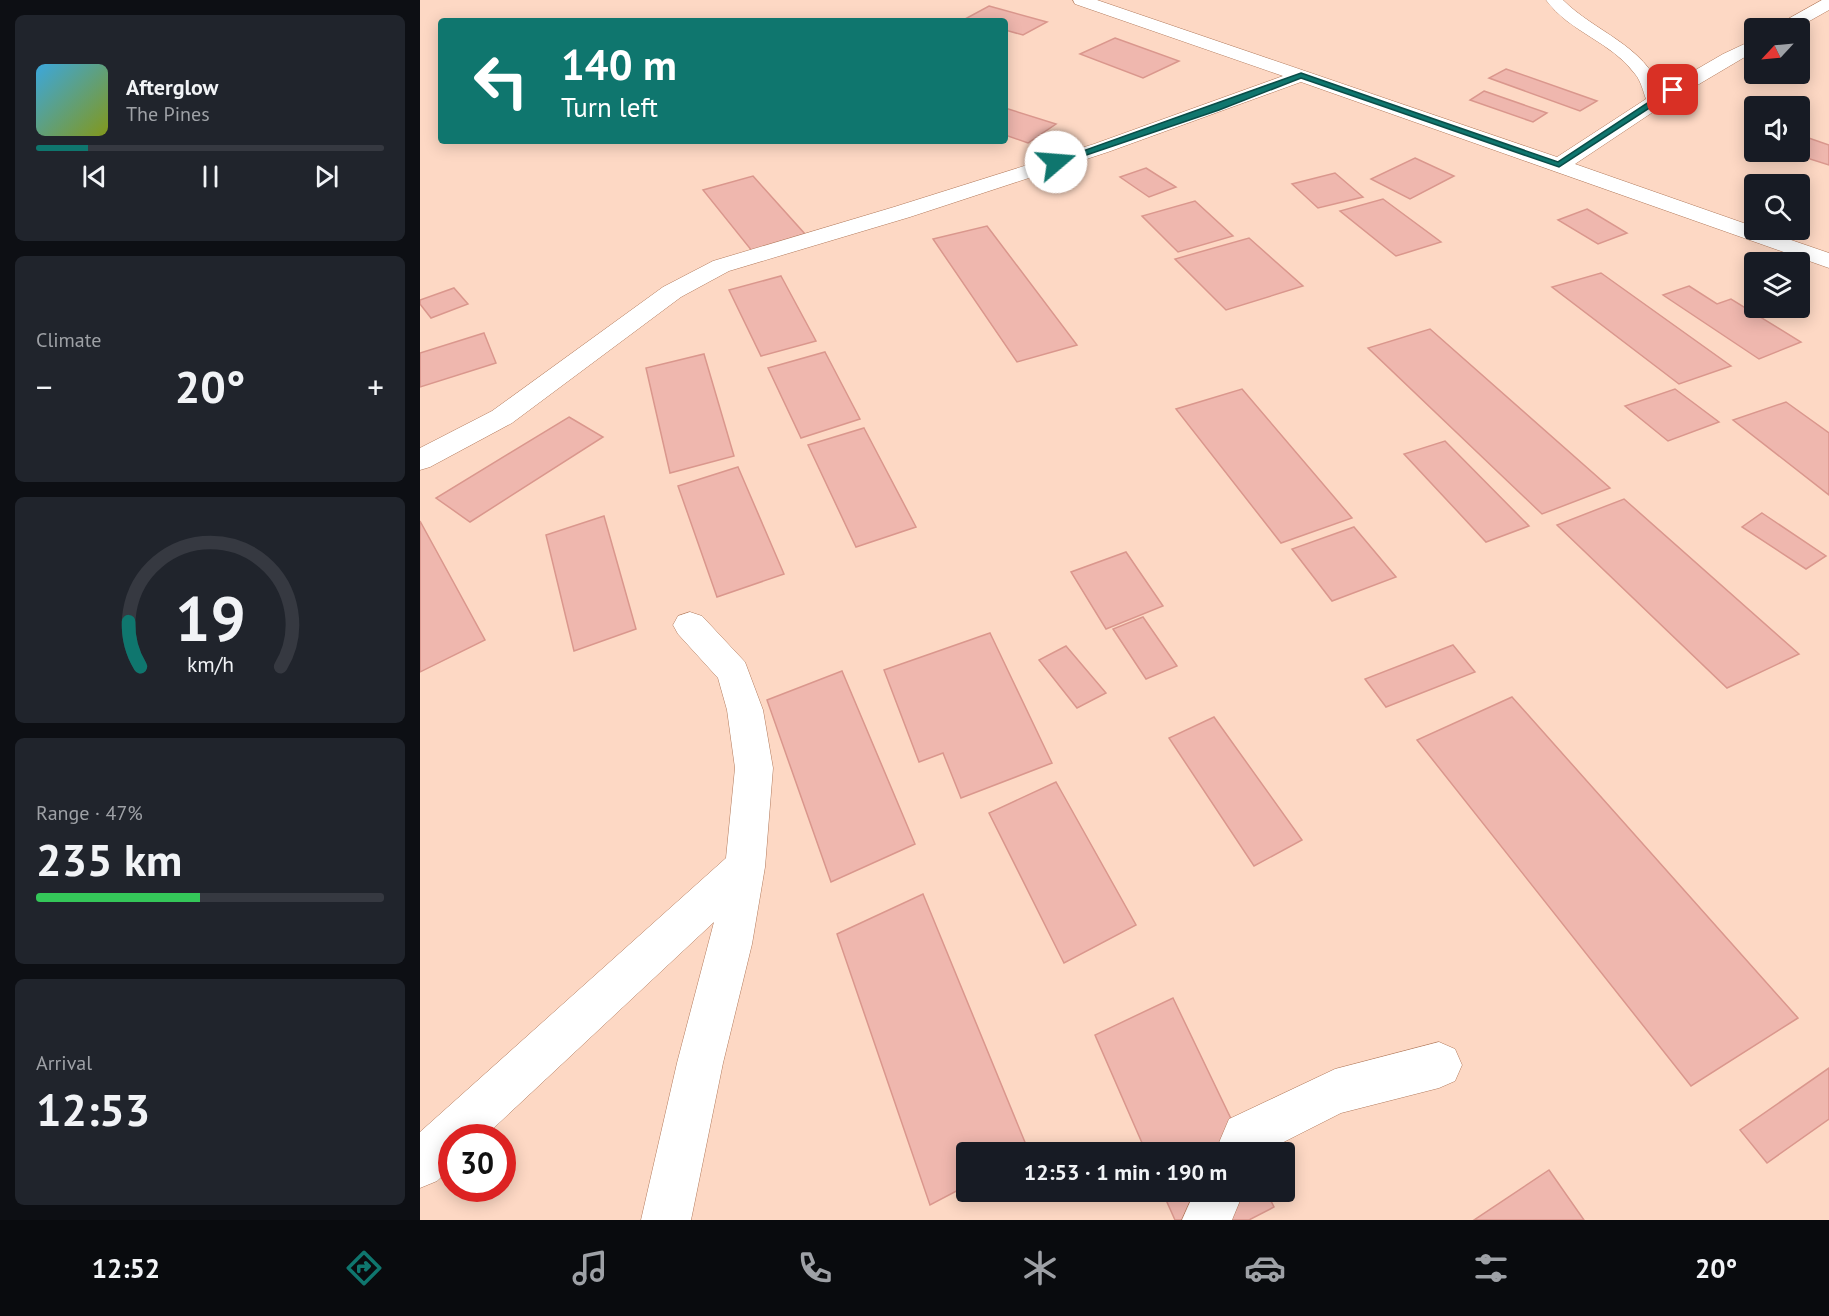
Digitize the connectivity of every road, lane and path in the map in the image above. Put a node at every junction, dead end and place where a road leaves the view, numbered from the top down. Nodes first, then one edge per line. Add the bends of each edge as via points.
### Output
1 (1081, 0) edge
2 (1554, 0) edge
3 (1829, 3) edge
4 (1803, 18) edge
5 (1744, 50) edge
6 (1301, 76) junction
7 (1656, 100) junction
8 (1559, 165) junction
9 (1829, 261) edge
10 (420, 460) edge
11 (690, 625) dead end
12 (745, 867) junction
13 (1439, 1065) dead end
14 (1243, 1142) edge
15 (420, 1164) edge
16 (1215, 1202) edge
17 (666, 1220) edge
18 (1207, 1220) edge

1 - 6 street
2 - 7 street via 1581,25 1631,59 1645,75
3 - 4 street
5 - 7 street
6 - 8 street
6 - 10 street via 1090,151 721,266 672,292 502,417
7 - 8 street
8 - 9 street
11 - 12 street via 733,672 745,710 754,768
12 - 15 street
12 - 17 street via 731,944
13 - 14 street via 1335,1092 1246,1136
16 - 18 street

